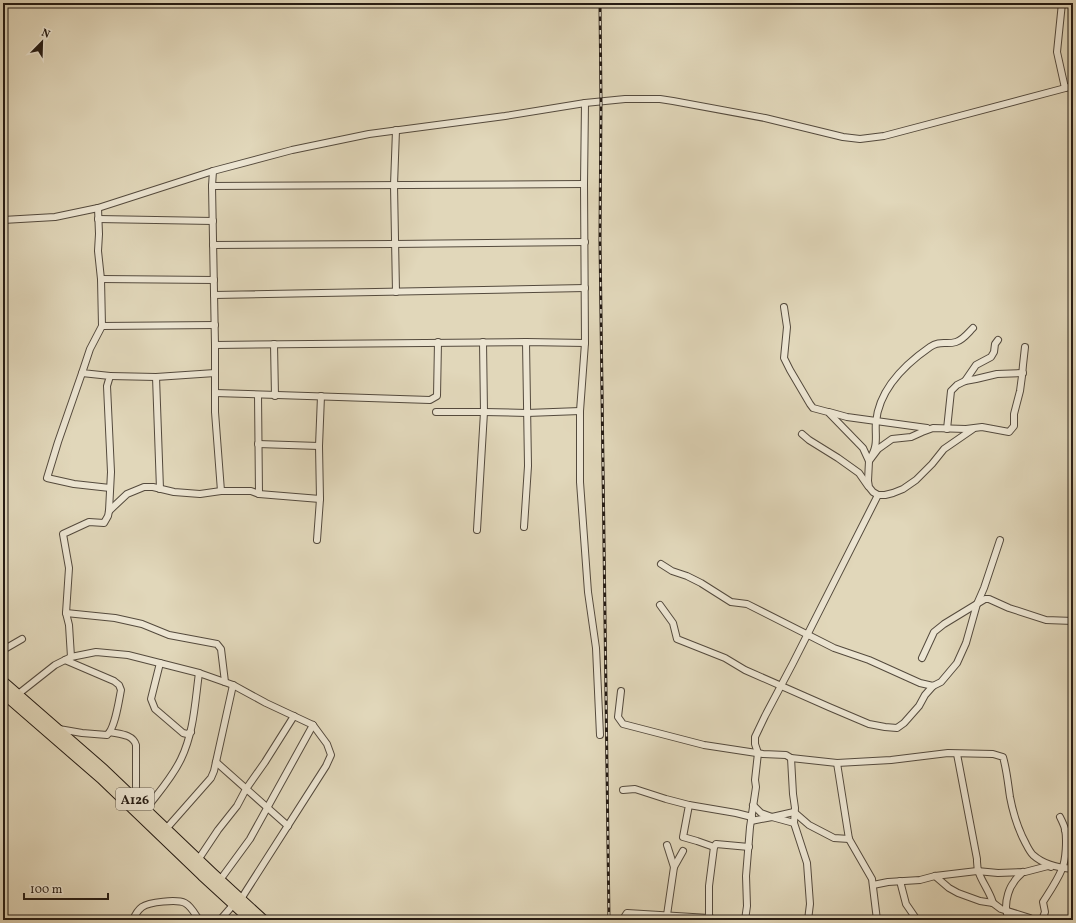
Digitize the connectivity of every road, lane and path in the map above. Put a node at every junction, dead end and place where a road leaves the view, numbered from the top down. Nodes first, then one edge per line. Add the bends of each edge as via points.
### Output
1 (1062, 3) edge
2 (1073, 86) edge
3 (1065, 88) junction
4 (585, 103) junction
5 (396, 130) junction
6 (214, 171) junction
7 (584, 184) junction
8 (394, 185) junction
9 (212, 186) junction
10 (98, 208) junction
11 (98, 219) junction
12 (3, 220) edge
13 (213, 220) junction
14 (585, 242) junction
15 (394, 244) junction
16 (213, 245) junction
17 (101, 278) junction
18 (214, 280) junction
19 (585, 288) junction
20 (396, 292) junction
21 (214, 295) junction
22 (784, 307) dead end
23 (215, 325) junction
24 (102, 326) junction
25 (973, 328) dead end
26 (998, 340) dead end
27 (438, 342) junction
28 (483, 342) junction
29 (526, 342) junction
30 (585, 343) junction
31 (274, 344) junction
32 (216, 345) junction
33 (1025, 347) dead end
34 (82, 373) junction
35 (215, 373) junction
36 (1022, 373) junction
37 (110, 376) junction
38 (156, 377) junction
39 (965, 381) junction
40 (215, 393) junction
41 (258, 395) junction
42 (275, 396) junction
43 (322, 396) junction
44 (580, 411) junction
45 (436, 412) dead end
46 (484, 412) junction
47 (828, 412) junction
48 (527, 413) junction
49 (876, 421) junction
50 (933, 428) junction
51 (974, 428) junction
52 (947, 429) junction
53 (802, 434) dead end
54 (258, 444) junction
55 (319, 446) junction
56 (869, 461) junction
57 (869, 487) junction
58 (110, 488) junction
59 (160, 489) junction
60 (221, 491) junction
61 (259, 494) junction
62 (878, 495) junction
63 (320, 499) junction
64 (109, 512) junction
65 (524, 527) dead end
66 (477, 530) dead end
67 (317, 540) dead end
68 (1000, 540) dead end
69 (661, 564) dead end
70 (660, 604) dead end
71 (977, 604) junction
72 (66, 613) junction
73 (1073, 622) edge
74 (807, 635) junction
75 (22, 639) dead end
76 (3, 650) edge
77 (922, 658) dead end
78 (68, 659) junction
79 (160, 663) junction
80 (199, 673) junction
81 (3, 682) edge
82 (225, 682) junction
83 (233, 685) junction
84 (781, 685) junction
85 (933, 686) junction
86 (621, 691) dead end
87 (3, 692) edge
88 (17, 695) junction
89 (294, 716) junction
90 (313, 725) junction
91 (57, 729) junction
92 (110, 732) junction
93 (191, 732) junction
94 (600, 735) dead end
95 (758, 753) junction
96 (957, 754) junction
97 (791, 758) junction
98 (216, 762) junction
99 (837, 763) junction
100 (246, 789) junction
101 (623, 790) dead end
102 (136, 799) junction
103 (689, 805) junction
104 (753, 805) junction
105 (267, 808) junction
106 (146, 809) junction
107 (794, 812) junction
108 (772, 817) junction
109 (1060, 817) dead end
110 (751, 819) junction
111 (794, 823) junction
112 (288, 826) junction
113 (166, 829) junction
114 (1065, 830) junction
115 (1073, 835) edge
116 (849, 839) junction
117 (667, 845) dead end
118 (714, 847) junction
119 (749, 847) junction
120 (682, 851) dead end
121 (198, 860) junction
122 (674, 867) junction
123 (1062, 868) junction
124 (1073, 869) edge
125 (977, 871) junction
126 (1023, 872) junction
127 (935, 876) junction
128 (220, 880) junction
129 (900, 881) junction
130 (873, 885) junction
131 (237, 902) junction
132 (993, 903) junction
133 (667, 916) junction
134 (1008, 916) edge
135 (709, 919) edge
136 (133, 920) edge
137 (199, 920) edge
138 (220, 920) edge
139 (251, 920) edge
140 (263, 920) edge
141 (624, 920) edge
142 (718, 920) edge
143 (745, 920) edge
144 (808, 920) edge
145 (877, 920) edge
146 (917, 920) edge
147 (1032, 920) edge
148 (1042, 920) edge

1 - 3 street via 1057,52
2 - 3 street
3 - 4 street via 884,136 860,139 660,99
4 - 5 street
4 - 7 street
5 - 6 street via 292,150
5 - 8 street
6 - 9 street
6 - 10 street
7 - 8 street
7 - 14 street
8 - 9 street
8 - 15 street
9 - 13 street
10 - 11 street
10 - 12 street via 55,217
11 - 13 street
11 - 17 street
13 - 16 street
14 - 15 street
14 - 19 street
15 - 16 street
15 - 20 street
16 - 18 street
17 - 18 street
17 - 24 street
18 - 21 street
19 - 20 street
19 - 30 street
20 - 21 street
21 - 23 street
22 - 47 street via 787,327 784,358 813,408
23 - 24 street
23 - 32 street
24 - 34 street via 90,349
25 - 49 street via 958,341 938,342 931,346 905,367 883,395
26 - 39 street via 991,356 976,365
27 - 28 street
27 - 31 street
27 - 43 street via 437,396 434,399
28 - 29 street
28 - 46 street
29 - 30 street
29 - 48 street
30 - 44 street
31 - 32 street
31 - 42 street
32 - 35 street
33 - 36 street
34 - 37 street
34 - 58 street via 47,478
35 - 38 street
35 - 40 street
36 - 39 street via 997,374
36 - 51 street via 1014,426 1009,432
37 - 38 street
37 - 58 street via 107,386
38 - 59 street
39 - 52 street via 951,391
40 - 41 street
40 - 60 street
41 - 42 street
41 - 54 street
42 - 43 street
43 - 55 street
44 - 48 street
44 - 94 street via 580,482 588,592 596,648
45 - 46 street
46 - 48 street
46 - 66 street
47 - 49 street
47 - 56 street via 863,448
48 - 65 street via 528,466
49 - 50 street
49 - 56 street via 875,446
50 - 52 street
50 - 56 street via 911,437 892,439 878,449
51 - 52 street
51 - 62 street via 944,449 916,480 893,493
53 - 57 street via 859,473
54 - 55 street
54 - 61 street
55 - 63 street
56 - 57 street
57 - 62 street
58 - 64 street
59 - 60 street via 200,494
59 - 64 street via 144,488 127,494
60 - 61 street via 251,491
61 - 63 street
62 - 74 street
63 - 67 street
64 - 72 street via 104,523 89,522 63,534 69,568
68 - 71 street
69 - 74 street via 702,582 731,602 747,604
70 - 84 street via 673,623 677,639 725,658 745,670
71 - 73 street via 989,599 1046,620
71 - 77 street via 934,632
71 - 85 street via 966,643 957,663 941,682
72 - 78 street via 69,625
72 - 82 street via 115,618 142,624 169,635 217,644 221,650
74 - 84 street
74 - 85 street via 920,683
75 - 76 street
78 - 79 street via 96,652 128,655
78 - 88 street via 55,665
78 - 92 street via 114,681 121,687
79 - 80 street
79 - 93 street via 152,703 155,709 183,733
80 - 82 street
80 - 93 street
81 - 88 highway, A126
82 - 83 street
83 - 89 street
83 - 98 street
84 - 85 street via 869,724 897,728 919,706
84 - 95 street via 755,737
86 - 95 street via 618,717 623,724 704,745
87 - 131 highway, A126
88 - 91 highway, A126
89 - 90 street
89 - 100 street
90 - 105 street
90 - 112 street via 327,744 331,755
91 - 92 street via 106,735
91 - 102 highway, A126
92 - 102 street via 131,737 136,745
93 - 106 street via 181,759 170,778
95 - 97 street via 786,755
95 - 104 street
96 - 99 street
96 - 123 street via 993,754 1003,757 1016,820 1031,854 1044,863
96 - 125 street via 977,859
97 - 99 street
97 - 107 street
98 - 100 street
98 - 113 street via 211,778
99 - 116 street
100 - 105 street
100 - 121 street via 237,806
101 - 103 street via 635,789
102 - 106 highway, A126
103 - 110 street via 730,812
103 - 118 street via 683,838
104 - 108 street via 761,813
104 - 110 street
105 - 112 street
105 - 128 street via 250,839
106 - 113 highway, A126
107 - 108 street
107 - 111 street
107 - 116 street via 809,825 834,838
108 - 110 street
108 - 111 street
109 - 114 street
110 - 119 street
111 - 144 street via 807,863 810,904
112 - 131 street
113 - 121 highway, A126
114 - 115 street
114 - 123 street
116 - 130 street
117 - 122 street
118 - 119 street via 716,844
118 - 135 street via 709,886
119 - 143 street
120 - 122 street
121 - 128 highway, A126
122 - 133 street
123 - 124 street
123 - 126 street via 1048,866
123 - 148 street via 1055,885 1043,902 1045,912
125 - 126 street
125 - 127 street
125 - 132 street
126 - 134 street via 1013,882 1009,891 1006,904
127 - 129 street
127 - 132 street via 958,893
128 - 131 highway, A126
129 - 130 street
129 - 146 street via 906,904
130 - 145 street
131 - 138 street
131 - 139 highway, A126
131 - 140 highway, A126
132 - 134 street
133 - 135 street
133 - 141 street via 628,914
134 - 147 street
135 - 142 street
136 - 137 street via 144,906 178,901 186,903

